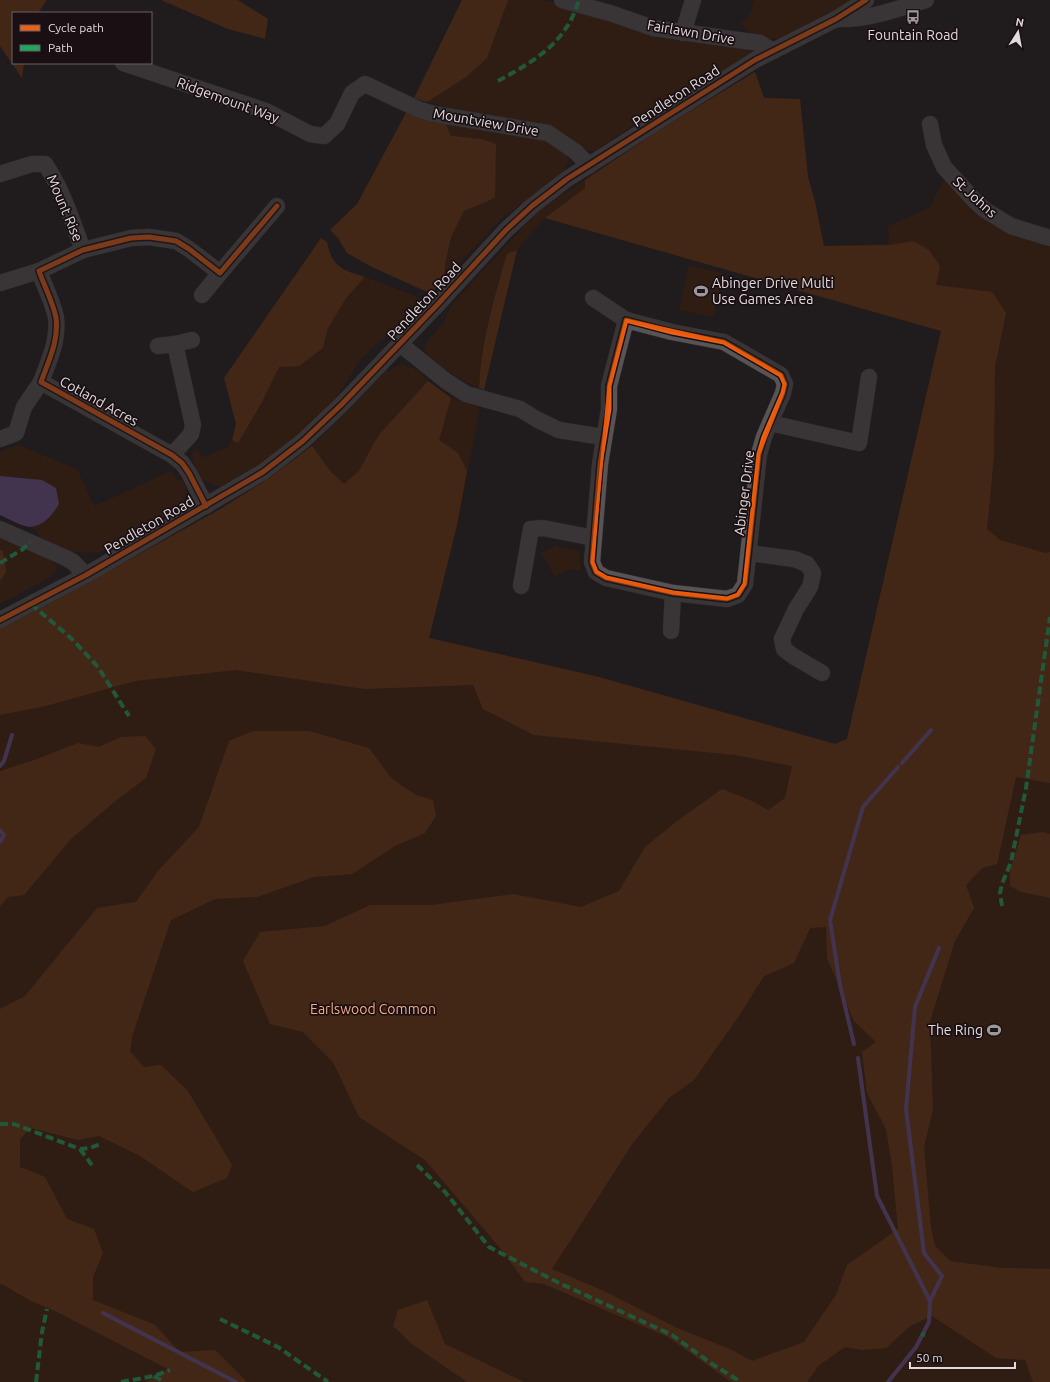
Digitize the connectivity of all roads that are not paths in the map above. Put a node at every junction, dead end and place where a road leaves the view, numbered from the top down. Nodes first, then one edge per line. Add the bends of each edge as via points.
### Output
1 (562, 0) edge
2 (693, 0) edge
3 (866, 0) edge
4 (926, 0) edge
5 (611, 7) edge
6 (836, 19) junction
7 (683, 33) junction
8 (773, 51) junction
9 (126, 64) edge
10 (420, 110) joint
11 (930, 124) dead end
12 (589, 166) junction
13 (0, 174) edge
14 (277, 206) dead end
15 (1050, 238) edge
16 (82, 250) junction
17 (39, 271) junction
18 (220, 273) junction
19 (0, 283) edge
20 (202, 295) dead end
21 (593, 298) dead end
22 (626, 320) junction
23 (192, 340) dead end
24 (175, 344) junction
25 (400, 344) junction
26 (158, 346) dead end
27 (869, 377) dead end
28 (41, 382) junction
29 (770, 423) junction
30 (603, 437) junction
31 (0, 439) edge
32 (172, 456) junction
33 (206, 506) junction
34 (0, 529) edge
35 (594, 538) junction
36 (749, 553) junction
37 (86, 575) junction
38 (521, 586) dead end
39 (673, 593) junction
40 (0, 620) edge
41 (671, 631) dead end
42 (822, 673) dead end

1 - 5 street, Fairlawn Drive
2 - 7 street
3 - 6 street, Pendleton Road
4 - 6 street via 871,16
5 - 7 street, Fairlawn Drive via 653,28
6 - 8 street, Pendleton Road
7 - 8 street, Fairlawn Drive via 760,44
8 - 12 street, Pendleton Road
9 - 10 street, Ridgemount Way via 266,111 310,134 324,136 337,124 352,93 365,84
10 - 12 street, Mountview Drive via 548,133 576,152
11 - 15 street, St Johns via 934,145 944,167 974,200 1011,226
12 - 25 street, Pendleton Road via 532,206 506,230
13 - 16 street, Mount Rise via 32,164 45,164 53,175
14 - 18 street
16 - 17 street
16 - 18 street via 131,238 163,238 176,241
17 - 19 street
17 - 28 street, Cotland Acres via 56,317 54,346
18 - 20 street
21 - 22 street
22 - 29 street, Abinger Drive via 724,342 781,375 785,384 783,393
22 - 30 street, Abinger Drive via 609,386 609,409
23 - 24 street
24 - 26 street
24 - 32 street via 193,425 192,434
25 - 30 street via 466,394 520,409 559,430
25 - 33 street, Pendleton Road via 303,441 263,472
27 - 29 street via 859,443
28 - 31 street, Cotland Acres via 24,407 16,433
28 - 32 street, Cotland Acres
29 - 36 street, Abinger Drive via 759,454
30 - 35 street, Abinger Drive
32 - 33 street, Cotland Acres via 182,463 189,473
33 - 37 street, Pendleton Road
34 - 37 street via 66,558
35 - 38 street via 544,528 531,529
35 - 39 street, Abinger Drive via 592,562 596,572 606,578
36 - 39 street, Abinger Drive via 745,584 738,595 727,599
36 - 42 street via 794,559 807,564 813,573 810,587 782,639 784,649
37 - 40 street, Pendleton Road
39 - 41 street

